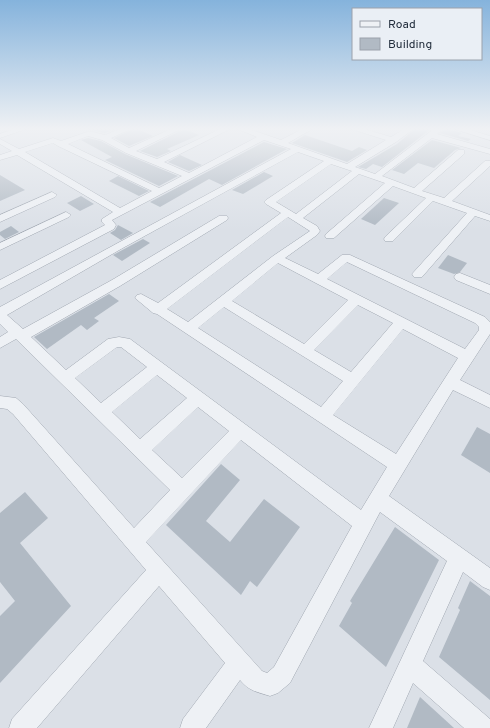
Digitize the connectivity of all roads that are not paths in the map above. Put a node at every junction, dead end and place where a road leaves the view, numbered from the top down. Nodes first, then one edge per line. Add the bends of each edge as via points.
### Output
1 (34, 162) edge
2 (98, 162) edge
3 (157, 162) edge
4 (216, 162) edge
5 (274, 162) edge
6 (329, 162) edge
7 (333, 162) edge
8 (356, 162) edge
9 (396, 162) edge
10 (449, 162) edge
11 (488, 163) dead end
12 (348, 167) junction
13 (358, 171) junction
14 (189, 176) junction
15 (376, 177) junction
16 (391, 183) junction
17 (159, 191) junction
18 (416, 191) junction
19 (52, 196) dead end
20 (432, 198) junction
21 (445, 202) junction
22 (120, 212) junction
23 (473, 212) junction
24 (488, 214) edge
25 (66, 215) dead end
26 (292, 216) junction
27 (223, 218) dead end
28 (0, 219) edge
29 (330, 236) dead end
30 (389, 239) dead end
31 (0, 247) edge
32 (277, 258) junction
33 (418, 274) dead end
34 (490, 275) edge
35 (460, 277) dead end
36 (319, 280) junction
37 (0, 285) edge
38 (486, 288) edge
39 (141, 298) dead end
40 (356, 299) junction
41 (223, 301) junction
42 (157, 310) junction
43 (0, 313) edge
44 (0, 316) edge
45 (401, 322) junction
46 (188, 329) junction
47 (20, 334) junction
48 (0, 343) edge
49 (304, 351) junction
50 (467, 356) junction
51 (156, 367) junction
52 (65, 378) junction
53 (353, 380) junction
54 (451, 382) junction
55 (198, 398) junction
56 (0, 402) edge
57 (490, 402) edge
58 (101, 412) junction
59 (323, 416) junction
60 (240, 430) junction
61 (140, 450) junction
62 (398, 465) junction
63 (182, 490) junction
64 (377, 499) junction
65 (364, 524) junction
66 (133, 542) junction
67 (459, 558) junction
68 (159, 571) junction
69 (490, 580) edge
70 (239, 662) junction
71 (410, 665) junction
72 (21, 728) edge
73 (192, 728) edge
74 (382, 728) edge
75 (482, 728) edge

1 - 22 street
2 - 17 street
3 - 14 street
4 - 14 street
5 - 43 street via 117,246
6 - 26 street via 269,202
7 - 12 street
8 - 12 street
9 - 15 street
10 - 18 street
11 - 21 street
12 - 13 street
13 - 15 street
13 - 26 street
14 - 17 street
15 - 16 street
16 - 18 street
16 - 29 street
17 - 22 street
18 - 20 street
19 - 28 street
20 - 21 street
20 - 30 street
21 - 23 street
22 - 37 street via 107,219 110,227
23 - 24 street
23 - 33 street
25 - 31 street
26 - 32 street via 315,231
26 - 42 street
27 - 47 street via 116,283
32 - 36 street
32 - 41 street
34 - 38 street
35 - 38 street
36 - 40 street
36 - 50 street via 346,257 480,320 486,326 485,331
39 - 42 street
40 - 45 street
40 - 49 street
41 - 46 street
41 - 49 street
42 - 46 street
44 - 47 street
45 - 50 street
45 - 53 street
46 - 59 street
47 - 48 street
47 - 52 street
49 - 53 street
50 - 54 street
51 - 52 street via 125,343 119,342 113,343
51 - 55 street
51 - 58 street
52 - 58 street
53 - 59 street
54 - 57 street
54 - 62 street
55 - 60 street
55 - 61 street
56 - 66 street via 11,403 18,409
58 - 61 street
59 - 62 street
60 - 63 street
60 - 65 street
61 - 63 street
62 - 64 street
63 - 66 street
64 - 65 street
64 - 67 street
65 - 70 street via 282,675 270,685 256,680
66 - 68 street
67 - 69 street
67 - 71 street
68 - 70 street
68 - 72 street
70 - 73 street
71 - 74 street
71 - 75 street

